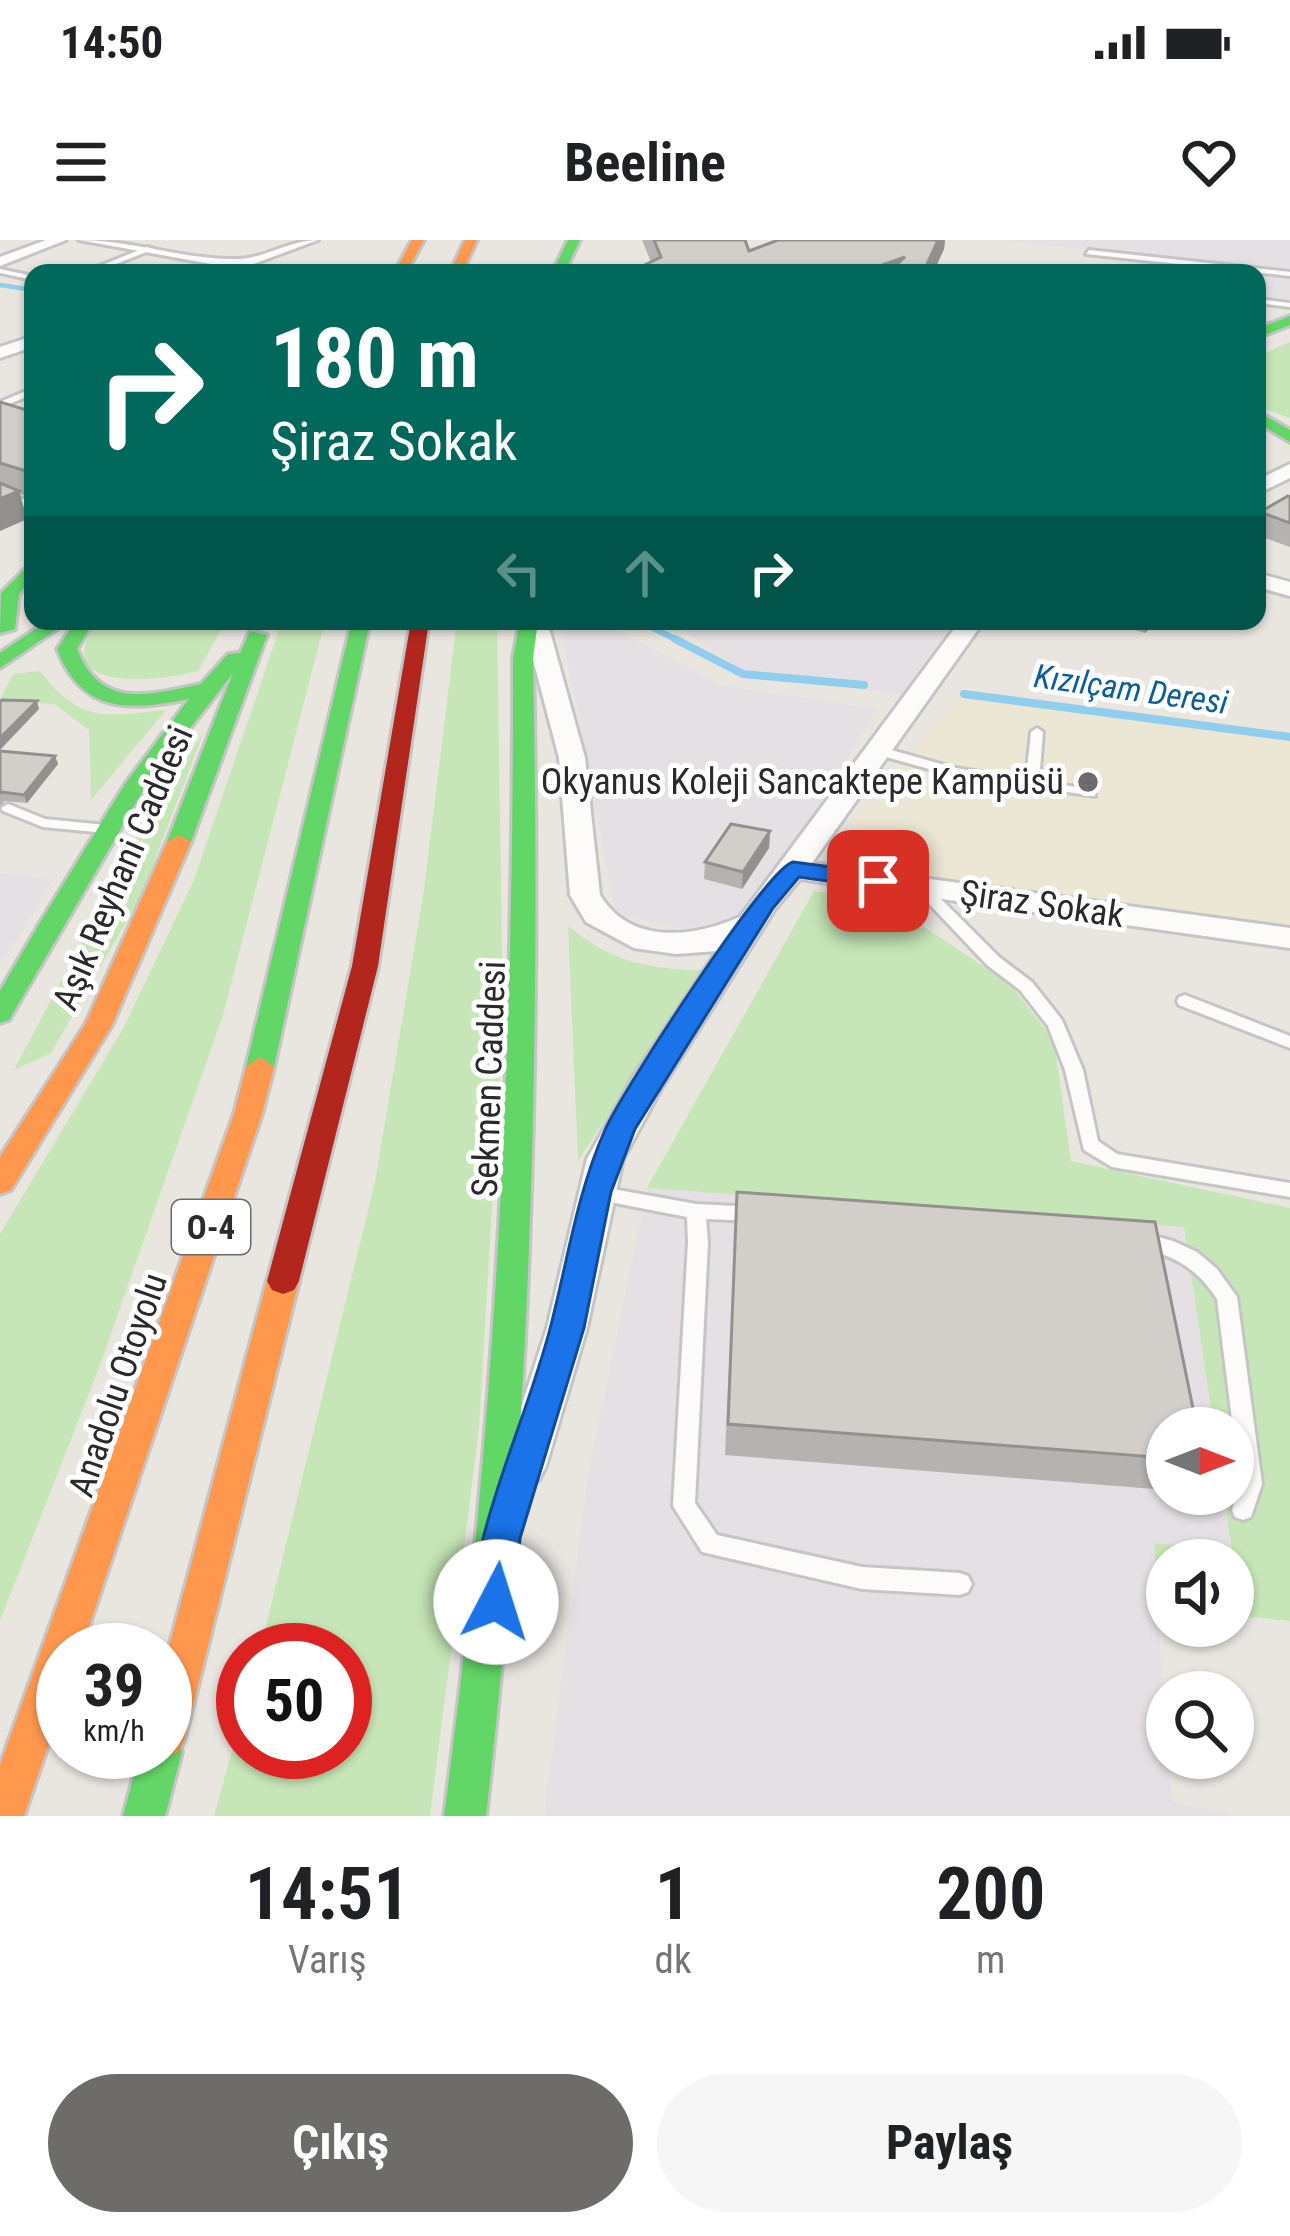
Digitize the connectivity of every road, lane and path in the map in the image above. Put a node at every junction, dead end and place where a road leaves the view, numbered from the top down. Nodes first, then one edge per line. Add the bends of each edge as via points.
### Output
1 (59, 240) edge
2 (86, 240) edge
3 (213, 240) edge
4 (310, 240) edge
5 (146, 245) edge
6 (1089, 252) dead end
7 (182, 254) junction
8 (105, 264) edge
9 (239, 264) joint
10 (1199, 264) edge
11 (0, 267) edge
12 (1274, 430) edge
13 (1290, 454) edge
14 (5, 591) edge
15 (48, 630) edge
16 (80, 630) edge
17 (258, 630) edge
18 (259, 630) edge
19 (359, 630) edge
20 (419, 630) edge
21 (530, 630) edge
22 (535, 630) edge
23 (965, 630) edge
24 (2, 631) edge
25 (0, 662) edge
26 (202, 690) junction
27 (1037, 732) dead end
28 (877, 750) junction
29 (1032, 784) junction
30 (1090, 793) dead end
31 (8, 808) dead end
32 (107, 830) junction
33 (793, 869) junction
34 (921, 887) junction
35 (764, 903) junction
36 (1290, 938) edge
37 (1185, 1001) dead end
38 (0, 1014) edge
39 (1290, 1042) edge
40 (0, 1182) edge
41 (1290, 1190) edge
42 (596, 1192) junction
43 (696, 1211) junction
44 (773, 1214) edge
45 (1128, 1239) edge
46 (1241, 1407) edge
47 (502, 1538) junction
48 (960, 1584) dead end
49 (192, 1637) edge
50 (154, 1779) edge
51 (3, 1816) edge
52 (144, 1816) edge
53 (465, 1816) edge

1 - 11 street
2 - 5 street
3 - 7 street
4 - 9 street
5 - 7 street
5 - 8 lane
6 - 10 lane
7 - 9 street
12 - 13 main road
14 - 24 main road
15 - 25 main road
16 - 26 main road via 67,649 74,676 88,689 125,700
17 - 26 main road, Aşık Reyhani Caddesi
18 - 40 main road, Aşık Reyhani Caddesi via 167,875 100,1025
19 - 51 main road, Anadolu Otoyolu / O-4 via 248,1114
20 - 49 main road, O-4 via 365,966
21 - 47 main road, Sekmen Caddesi via 523,658 530,982
22 - 35 street via 572,758 585,895 597,915 645,941 712,942 744,929
23 - 28 street
26 - 32 main road, Aşık Reyhani Caddesi
27 - 29 lane
28 - 29 lane
28 - 33 street
29 - 30 lane
31 - 32 lane via 50,826
32 - 38 main road, Aşık Reyhani Caddesi
33 - 34 street, Şiraz Sokak
33 - 35 street
34 - 36 street, Şiraz Sokak
34 - 41 lane via 1056,1024 1090,1145 1112,1160
35 - 42 street via 621,1127
37 - 39 lane
42 - 43 lane
42 - 47 street via 567,1328
43 - 44 lane
43 - 48 lane via 683,1476 684,1506 699,1532 710,1544 758,1558 862,1578
45 - 46 lane via 1185,1253 1217,1280 1227,1297
47 - 53 main road, Sekmen Caddesi
50 - 52 main road

